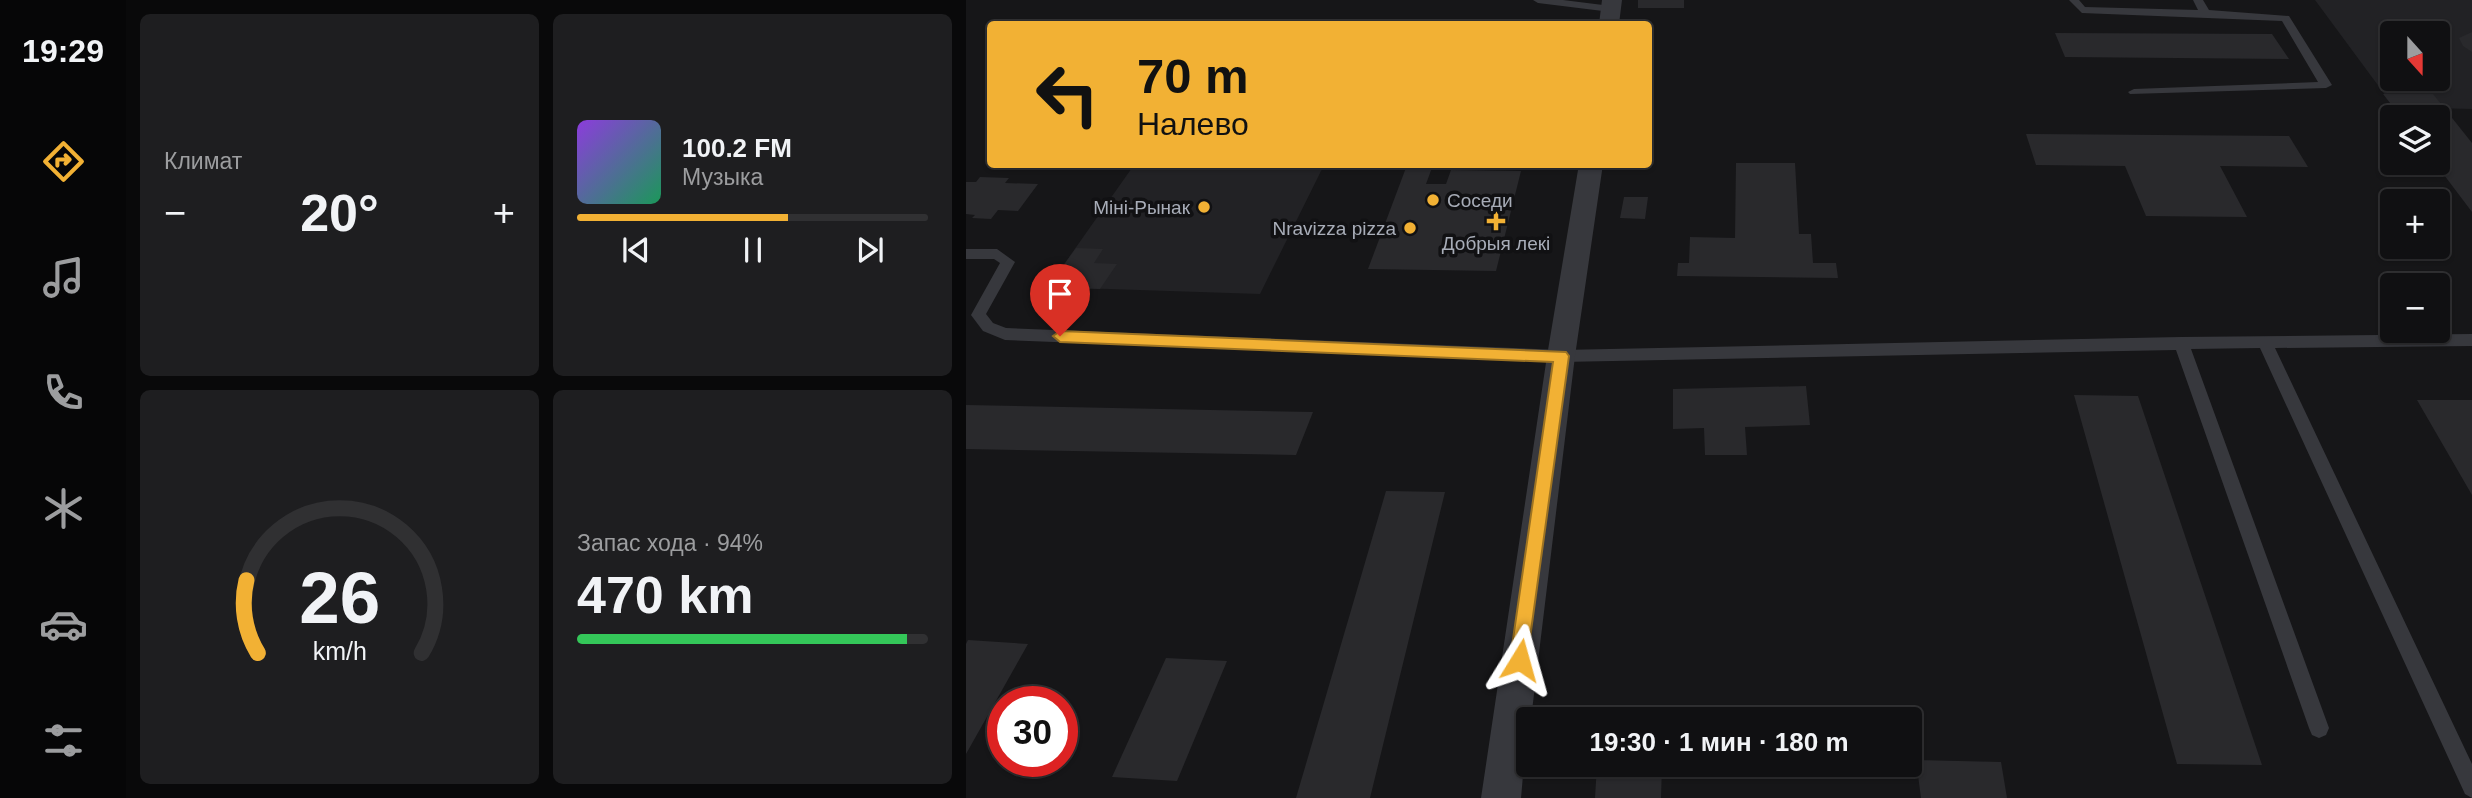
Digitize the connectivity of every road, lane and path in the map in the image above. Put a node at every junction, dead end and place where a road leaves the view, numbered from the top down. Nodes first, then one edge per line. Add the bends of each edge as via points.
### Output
1 (1538, 0) edge
2 (2074, 0) edge
3 (2198, 0) edge
4 (1611, 11) edge
5 (2205, 13) junction
6 (2134, 92) dead end
7 (1590, 168) edge
8 (966, 254) edge
9 (2472, 340) edge
10 (2265, 342) junction
11 (2181, 343) junction
12 (1561, 356) junction
13 (2319, 728) dead end
14 (2472, 787) edge
15 (1500, 798) edge

1 - 4 lane
2 - 5 lane via 2082,10
3 - 5 lane
5 - 6 lane via 2285,18 2326,85
7 - 12 street
8 - 12 lane via 997,254 1008,262 978,315 988,327 1005,334
9 - 10 lane
10 - 11 lane
10 - 14 lane
11 - 12 lane
11 - 13 lane
12 - 15 street

